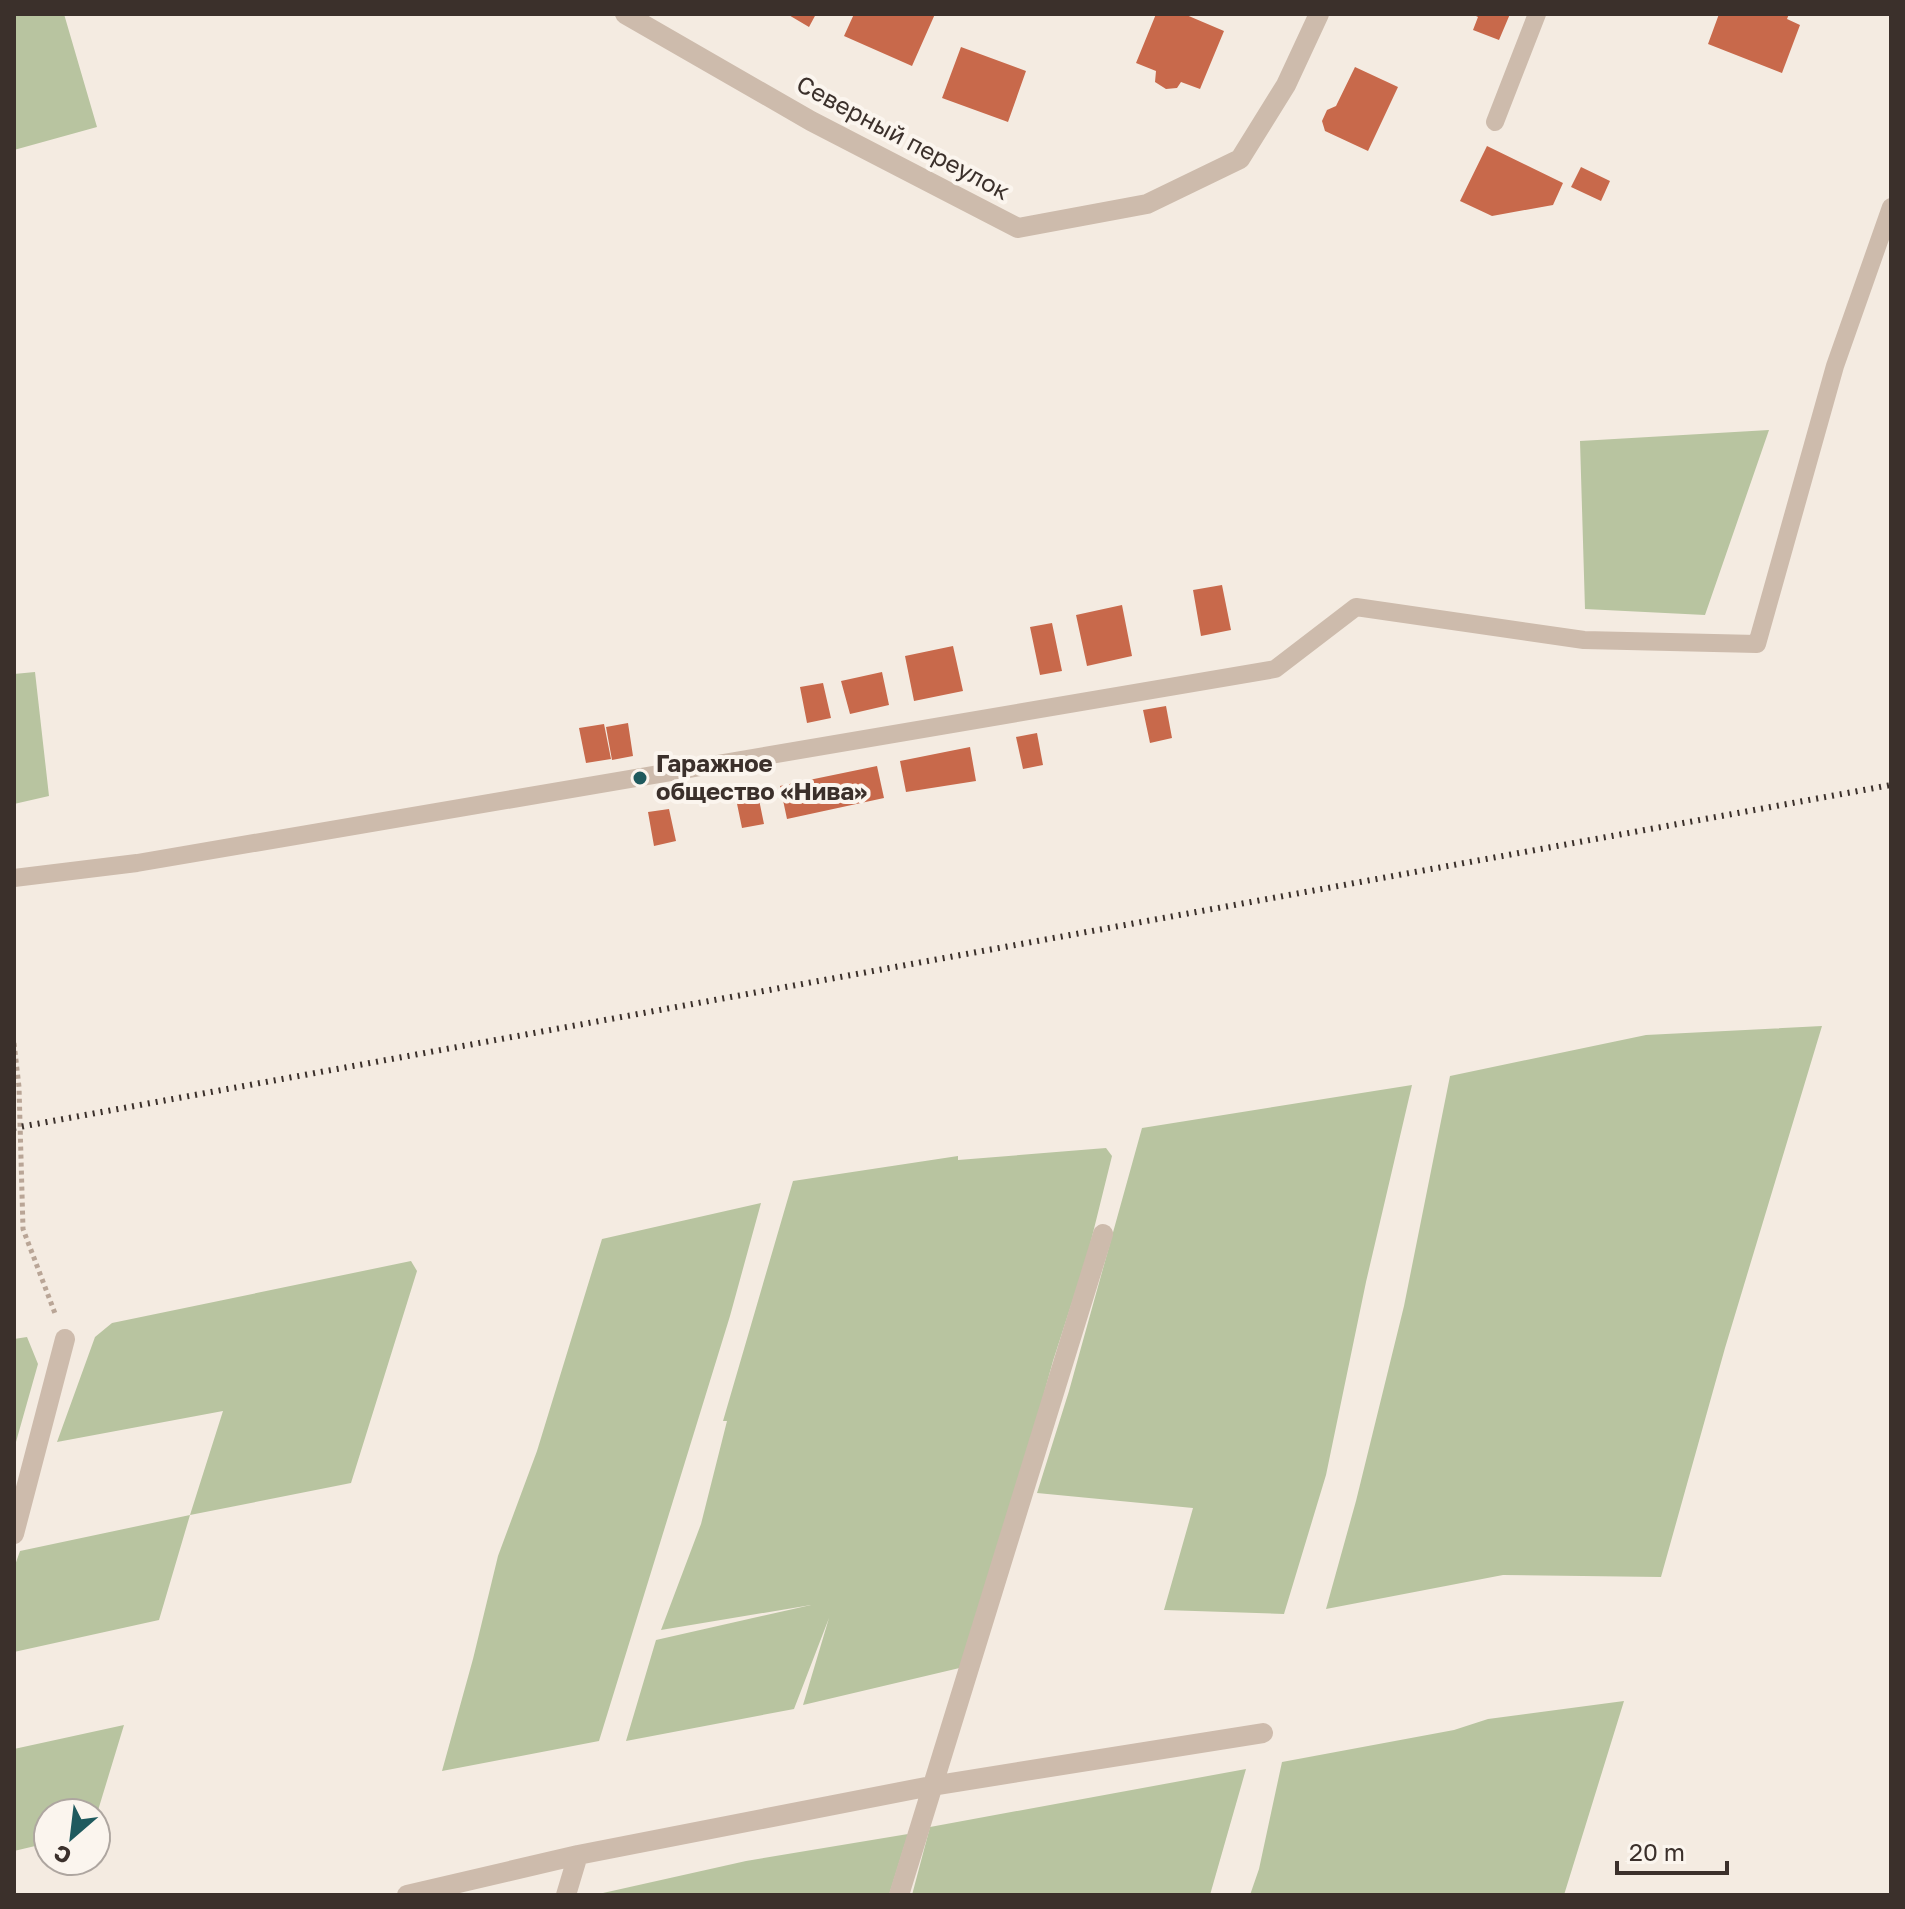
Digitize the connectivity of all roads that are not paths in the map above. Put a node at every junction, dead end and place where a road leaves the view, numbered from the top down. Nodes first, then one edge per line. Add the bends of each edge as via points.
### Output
1 (625, 14) edge
2 (1319, 14) edge
3 (1537, 14) edge
4 (1495, 122) dead end
5 (1891, 207) edge
6 (14, 878) edge
7 (1103, 1234) dead end
8 (65, 1339) road end
9 (14, 1534) edge
10 (1263, 1733) dead end
11 (931, 1786) junction
12 (578, 1855) junction
13 (407, 1895) edge
14 (566, 1895) edge
15 (899, 1895) edge

1 - 2 street, Северный переулок via 811,121 1018,228 1147,204 1240,159 1286,85
3 - 4 lane
5 - 6 lane via 1835,366 1757,644 1584,640 1356,607 1275,669 137,863
7 - 11 street
8 - 9 street
10 - 11 street
11 - 12 street
11 - 15 street
12 - 13 street
12 - 14 street

